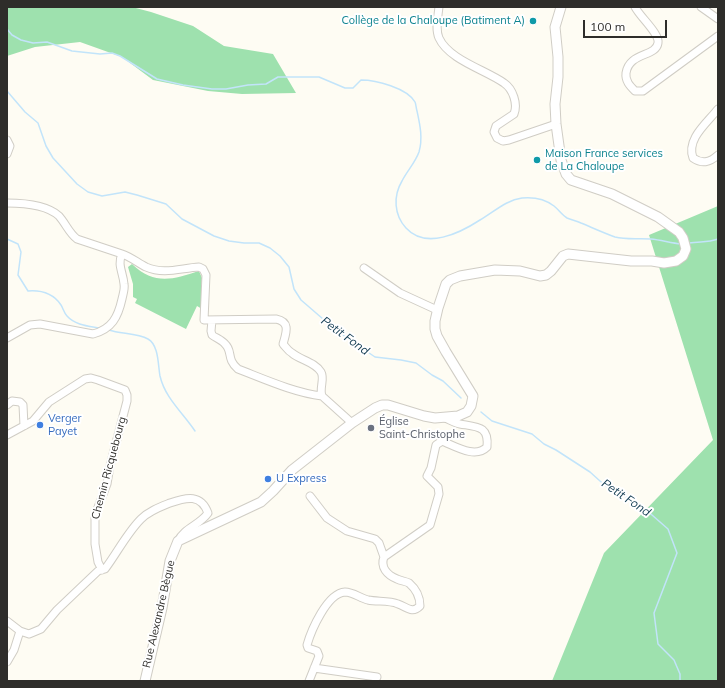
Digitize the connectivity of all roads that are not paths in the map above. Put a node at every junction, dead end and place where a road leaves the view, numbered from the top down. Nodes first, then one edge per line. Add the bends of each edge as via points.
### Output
1 (439, 7) edge
2 (561, 7) edge
3 (636, 7) edge
4 (701, 7) edge
5 (718, 19) edge
6 (718, 36) edge
7 (718, 109) edge
8 (556, 124) junction
9 (7, 140) edge
10 (7, 154) edge
11 (718, 155) edge
12 (7, 203) edge
13 (122, 254) junction
14 (364, 268) dead end
15 (437, 310) junction
16 (212, 320) junction
17 (7, 338) edge
18 (322, 396) junction
19 (7, 405) edge
20 (445, 418) junction
21 (352, 423) junction
22 (24, 426) junction
23 (7, 435) edge
24 (310, 496) dead end
25 (178, 541) junction
26 (384, 557) junction
27 (102, 570) junction
28 (7, 621) edge
29 (20, 631) junction
30 (7, 662) edge
31 (314, 668) junction
32 (377, 677) dead end
33 (145, 681) edge
34 (310, 681) edge

1 - 8 street via 437,34 442,42 462,59 505,83 514,97 514,114 496,126 494,132 497,138 509,140
2 - 8 main road via 555,27 558,57
3 - 6 street via 658,37 658,43 651,51 634,59 628,66 627,81 635,91 642,91
4 - 5 street
7 - 11 street via 691,146 692,158 702,163
8 - 15 main road via 561,160 571,180 612,194 673,227 683,238 686,249 683,256 676,261 664,263 568,254 563,256 546,275 495,270 460,276 446,284
9 - 10 street via 10,146
12 - 13 street via 34,205 52,211 77,239
13 - 16 street via 158,271 199,267 206,275 204,320
13 - 17 street via 119,267 125,286 117,317 106,328 92,334 40,324 30,325
14 - 15 street via 400,293
15 - 20 main road via 437,336 473,396 472,406 467,412
16 - 18 street via 212,335 225,344 231,363 238,369 297,391
16 - 18 street via 282,320 286,328 283,344 291,353 321,371
18 - 21 street
19 - 22 street via 12,402 20,402 23,405
20 - 21 main road via 424,416 382,405
20 - 26 street via 458,424 477,426 484,431 488,439 487,447 482,452 473,452 442,441 436,445 427,476 438,487 439,494 430,525
21 - 25 main road via 292,470 261,502
22 - 23 street, Chemin Ricquebourg
22 - 27 street, Chemin Ricquebourg via 33,422 54,397 85,379 91,378 125,390 127,395 107,484 95,516 95,544
24 - 26 street via 327,518 347,531 375,539
25 - 27 street via 182,534 205,518 208,513 206,506 200,501 184,498 156,508 132,529
25 - 33 main road, Rue Alexandre Bègue via 170,561
26 - 31 street via 382,562 387,574 408,582 420,599 420,606 410,610 398,604 368,600 344,592 337,595 318,617 307,645 308,648 317,651 319,656
27 - 29 street via 57,610 41,629 29,634
28 - 29 street
29 - 30 street
31 - 32 street
31 - 34 street

